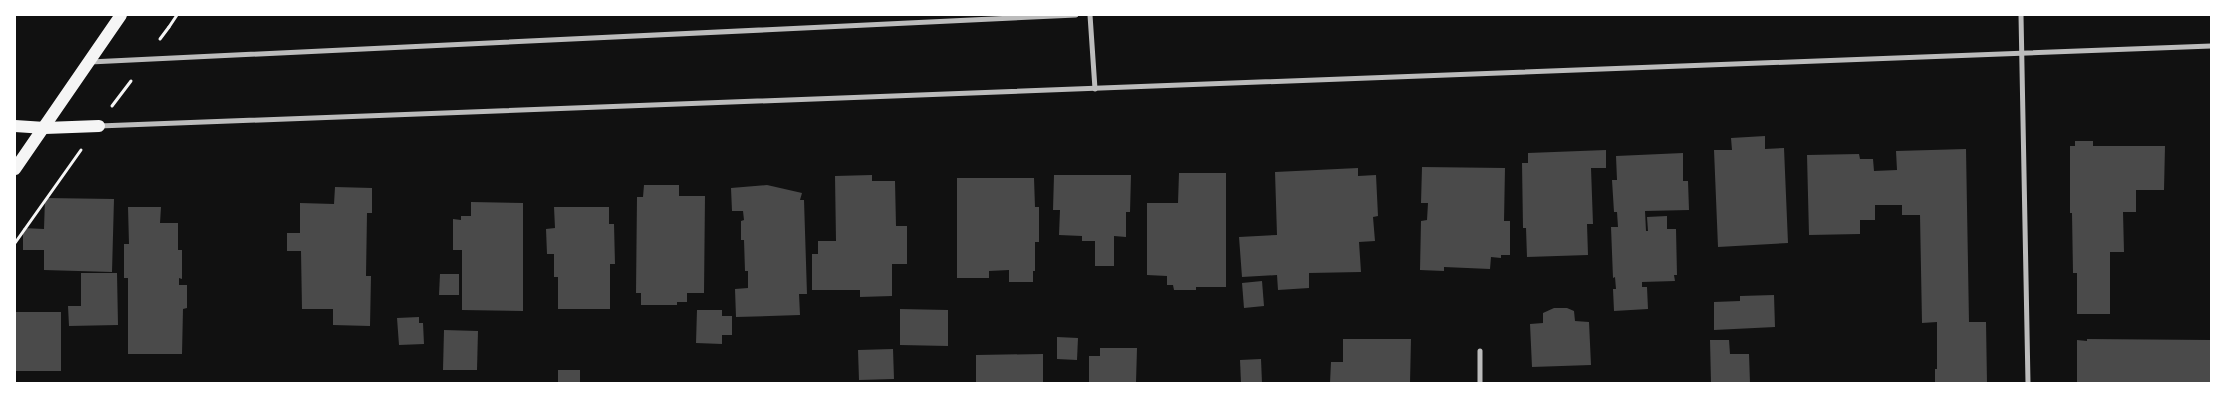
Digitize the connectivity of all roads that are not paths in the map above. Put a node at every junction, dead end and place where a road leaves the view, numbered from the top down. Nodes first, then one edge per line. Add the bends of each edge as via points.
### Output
1 (121, 15) edge
2 (1076, 15) edge
3 (1090, 15) edge
4 (2021, 15) edge
5 (2211, 46) edge
6 (2021, 54) junction
7 (89, 62) junction
8 (1095, 89) junction
9 (15, 126) edge
10 (99, 126) joint
11 (45, 128) junction
12 (15, 169) edge
13 (1480, 351) dead end
14 (1480, 383) edge
15 (2028, 383) edge

1 - 7 main road
2 - 7 street
3 - 8 street
4 - 6 street
5 - 6 street
6 - 8 street
6 - 15 street
7 - 11 main road
8 - 10 street
9 - 11 main road
10 - 11 main road
11 - 12 main road
13 - 14 street

